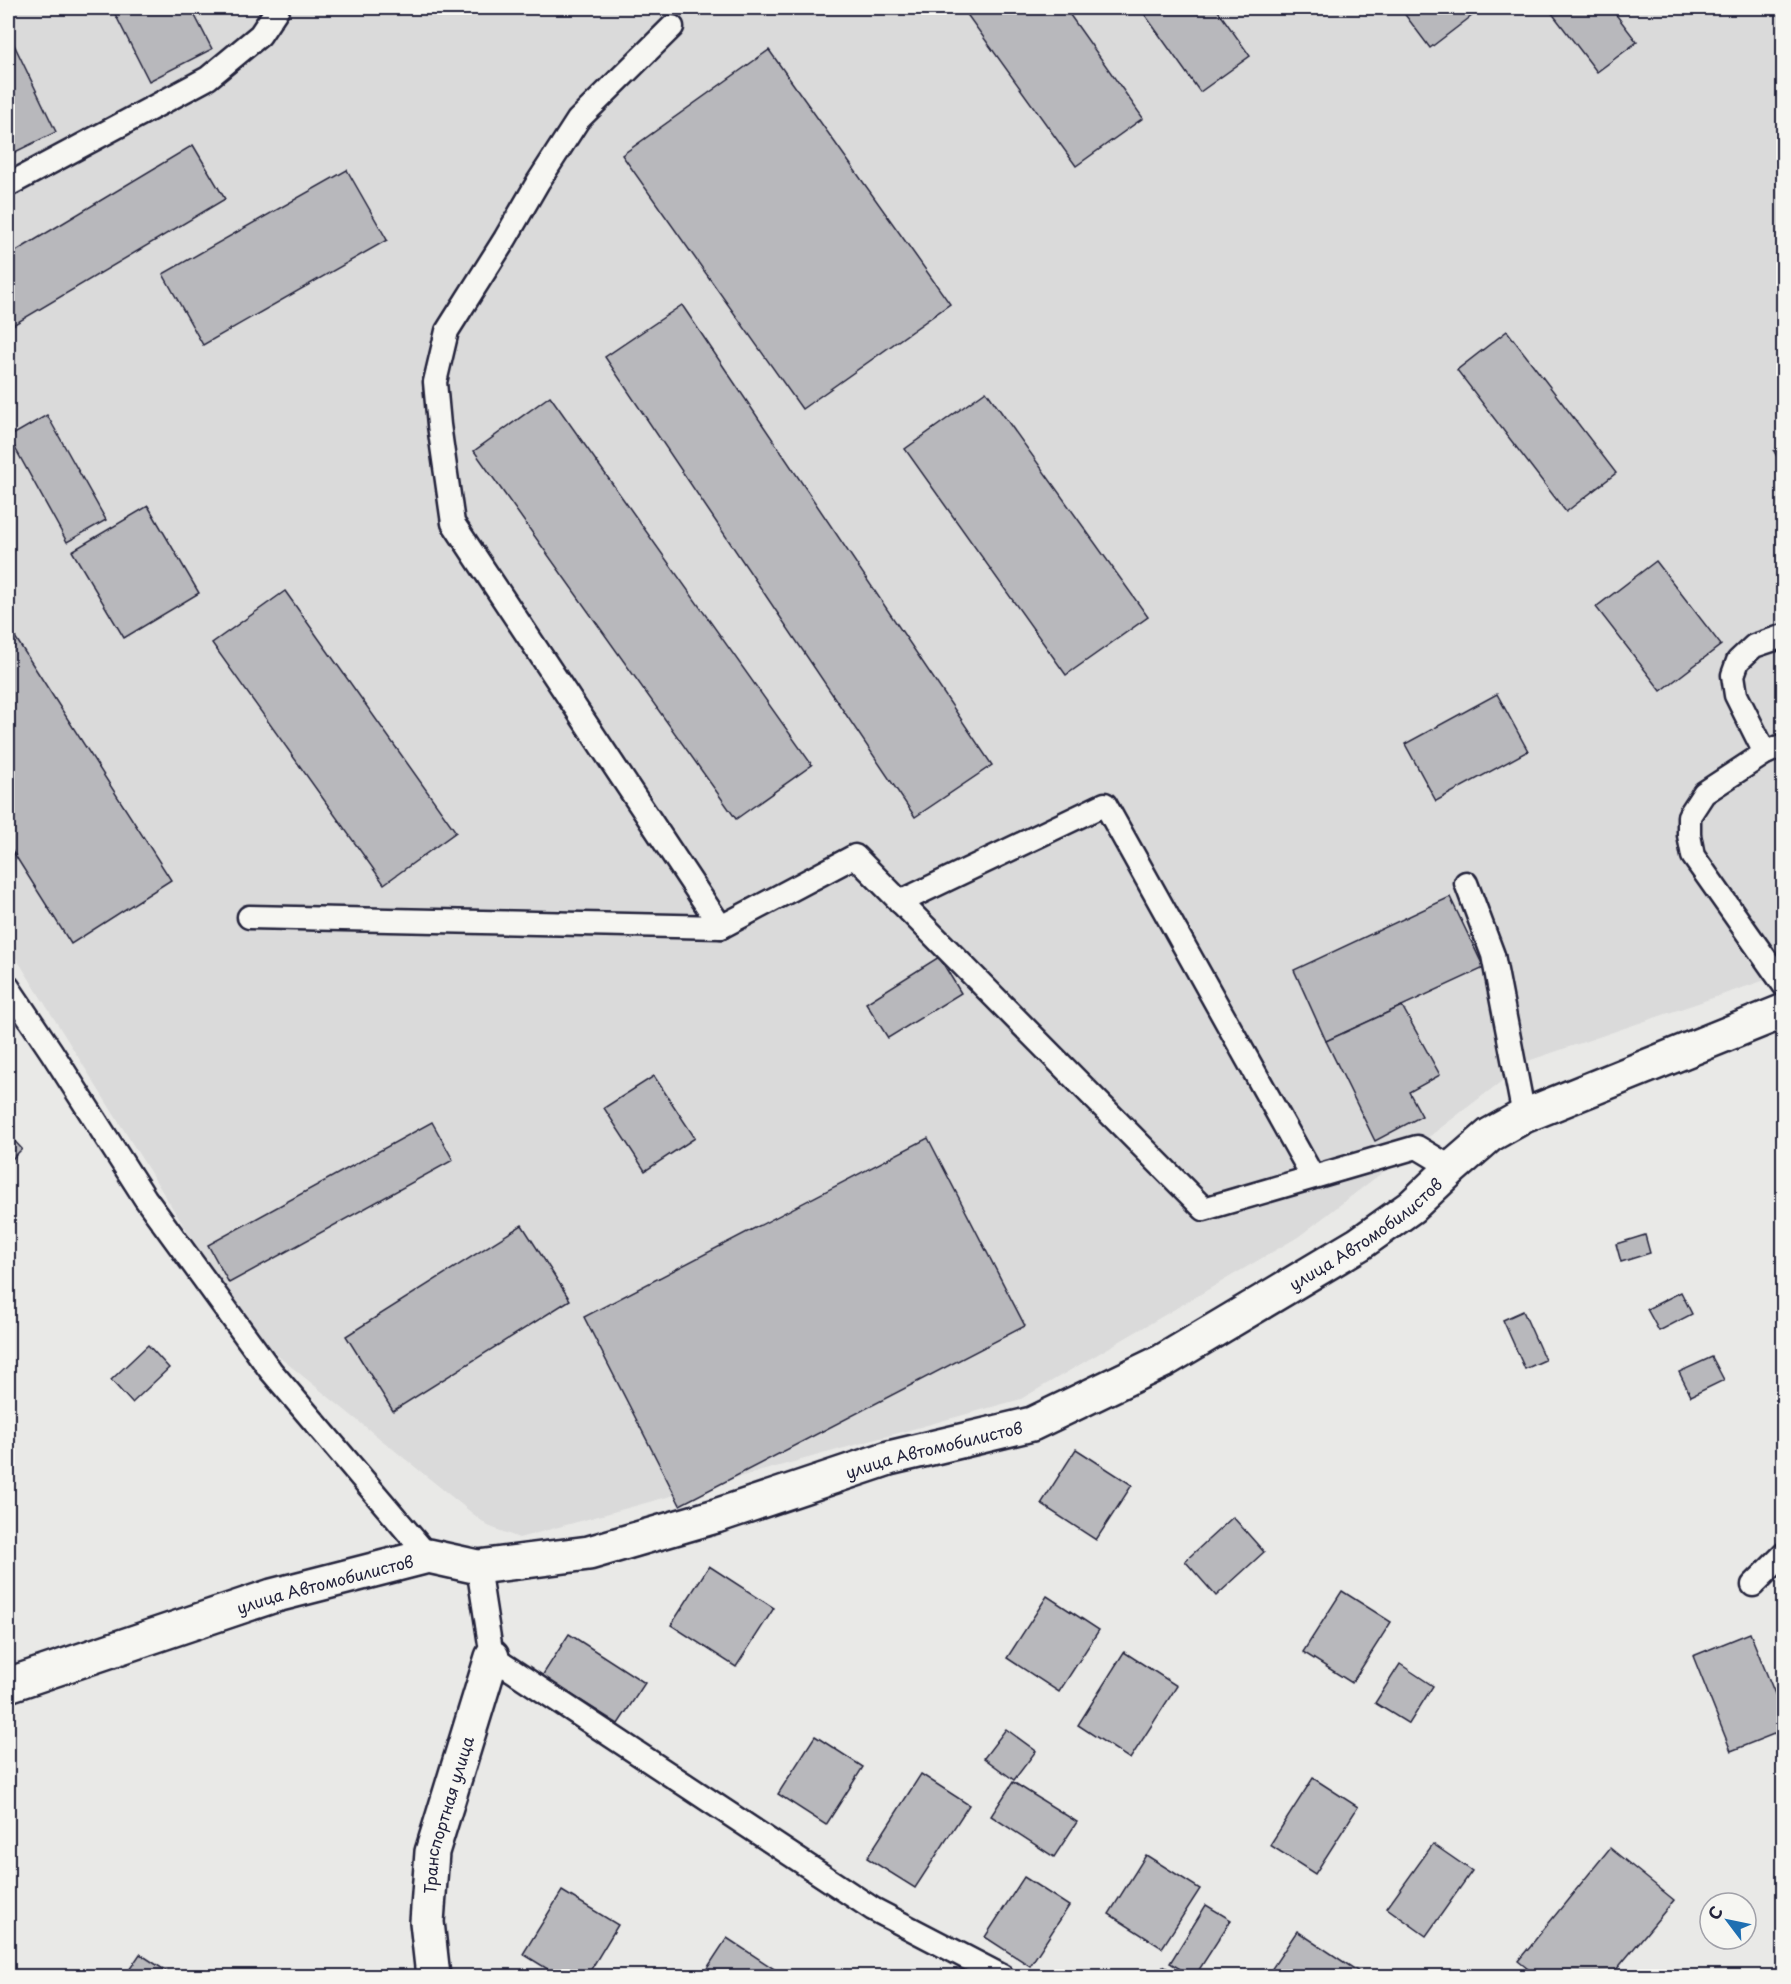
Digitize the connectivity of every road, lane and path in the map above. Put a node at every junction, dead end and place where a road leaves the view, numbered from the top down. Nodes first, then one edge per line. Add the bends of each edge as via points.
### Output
1 (278, 8) edge
2 (672, 27) dead end
3 (8, 184) edge
4 (1784, 636) edge
5 (1774, 749) edge
6 (1466, 883) dead end
7 (900, 902) junction
8 (249, 917) dead end
9 (721, 927) junction
10 (1784, 986) edge
11 (8, 987) edge
12 (1784, 1011) edge
13 (1524, 1116) junction
14 (1452, 1168) junction
15 (1312, 1177) junction
16 (1784, 1554) edge
17 (428, 1556) junction
18 (478, 1567) junction
19 (1753, 1585) dead end
20 (492, 1657) junction
21 (8, 1685) edge
22 (433, 1977) edge
23 (1002, 1977) edge

1 - 3 lane via 260,35 208,78
2 - 9 lane via 578,120 447,331 435,382 453,523
4 - 5 lane via 1754,646 1738,661 1733,675 1736,695
5 - 10 lane via 1704,793 1689,816 1689,835 1694,856
6 - 13 lane via 1492,955
7 - 9 lane via 855,856
7 - 15 lane via 1204,1209
7 - 15 lane via 1105,804
8 - 9 lane
11 - 17 lane via 145,1198 271,1371
12 - 13 street, улица Автомобилистов
13 - 14 street, улица Автомобилистов via 1490,1135
14 - 15 lane via 1417,1146
14 - 18 street, улица Автомобилистов via 1411,1207 1359,1244 1163,1361 1032,1424 889,1458 716,1516 589,1553
16 - 19 lane
17 - 18 street, улица Автомобилистов
17 - 21 street, улица Автомобилистов via 272,1596
18 - 20 lane
20 - 22 street, Транспортная улица via 432,1852 428,1922
20 - 23 lane via 873,1909

